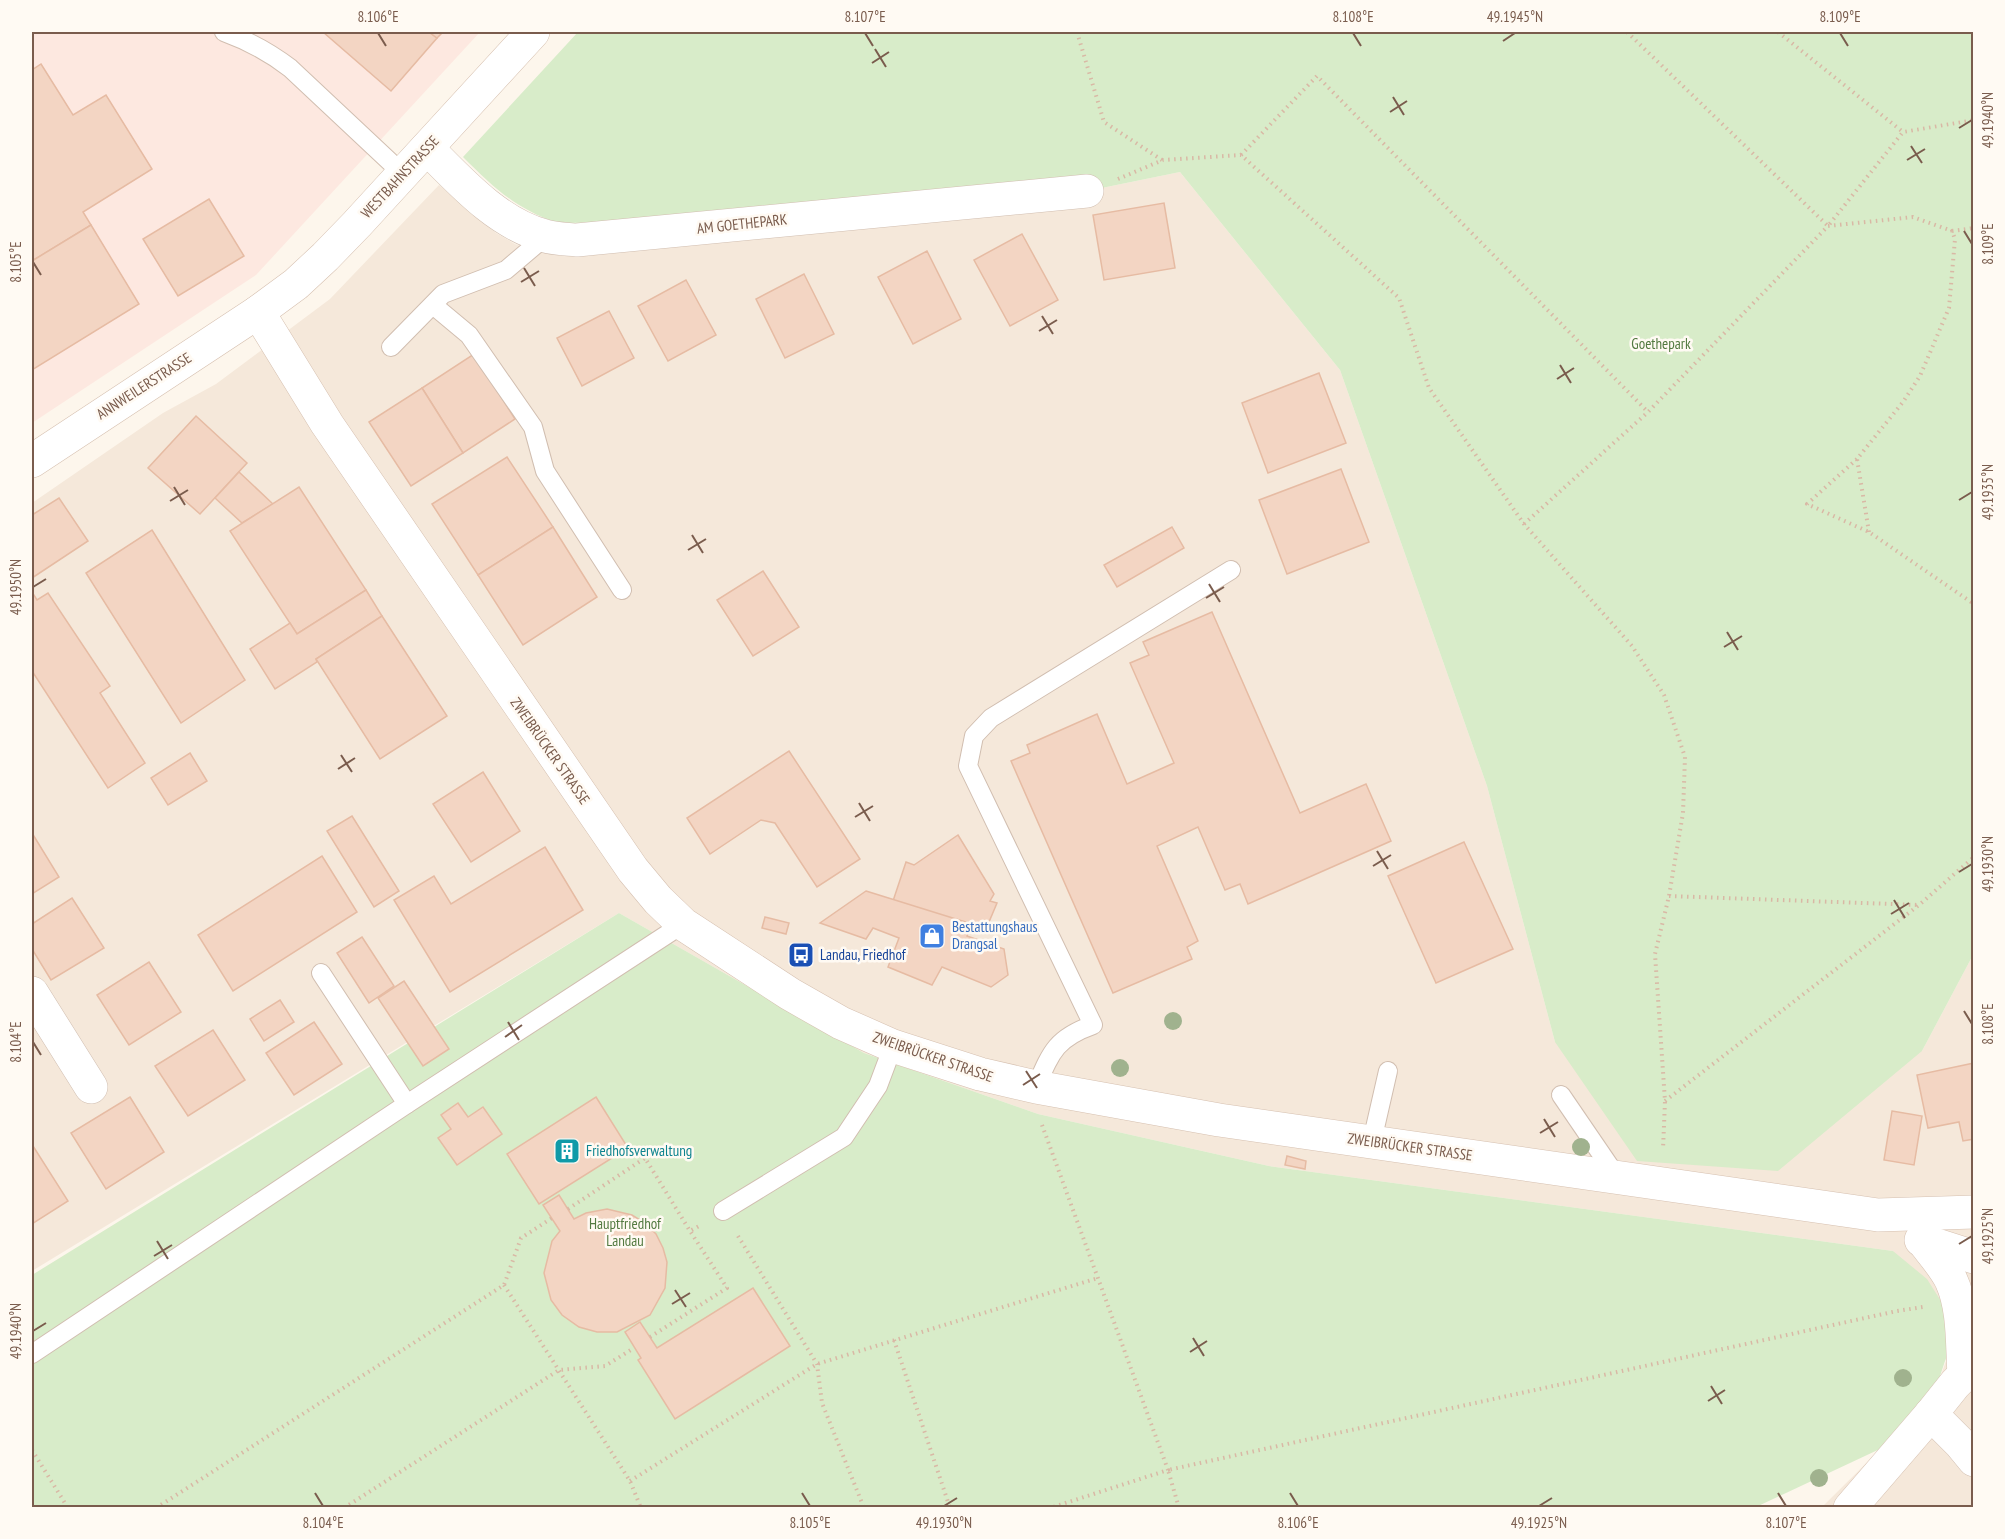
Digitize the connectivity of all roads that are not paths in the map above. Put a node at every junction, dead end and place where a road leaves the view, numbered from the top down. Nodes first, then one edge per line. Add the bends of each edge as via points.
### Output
1 (224, 32) edge
2 (533, 32) edge
3 (427, 148) junction
4 (404, 174) junction
5 (1087, 191) road end
6 (546, 236) junction
7 (433, 305) junction
8 (258, 312) junction
9 (391, 347) dead end
10 (32, 460) edge
11 (1231, 570) dead end
12 (622, 591) dead end
13 (683, 924) junction
14 (321, 974) dead end
15 (32, 993) edge
16 (893, 1046) junction
17 (1388, 1071) dead end
18 (91, 1087) dead end
19 (1036, 1087) junction
20 (1561, 1095) dead end
21 (407, 1104) junction
22 (1371, 1141) junction
23 (1617, 1178) junction
24 (723, 1211) road end
25 (1974, 1212) edge
26 (1878, 1215) junction
27 (1923, 1241) junction
28 (1974, 1257) edge
29 (32, 1354) edge
30 (1969, 1370) edge
31 (1931, 1414) junction
32 (1974, 1460) edge
33 (1850, 1508) edge

1 - 4 lane via 255,45 290,68
2 - 3 street, WESTBAHNSTRASSE
3 - 4 street, WESTBAHNSTRASSE
3 - 6 street, AM GOETHEPARK via 503,216
4 - 8 street, WESTBAHNSTRASSE via 325,257
5 - 6 street, AM GOETHEPARK via 577,240
6 - 7 lane via 506,270 443,294
7 - 9 lane
7 - 12 lane via 469,335 532,427 545,471
8 - 10 street, ANNWEILERSTRASSE
8 - 13 street, ZWEIBRÜCKER STRASSE via 327,424 609,837 651,893
11 - 19 lane via 991,718 974,736 968,766 1094,1025 1075,1031 1060,1042
13 - 16 street, ZWEIBRÜCKER STRASSE via 790,994
13 - 21 lane
14 - 21 lane
15 - 18 street
16 - 19 street, ZWEIBRÜCKER STRASSE
16 - 24 lane via 878,1086 844,1137
17 - 22 lane
19 - 22 street, ZWEIBRÜCKER STRASSE via 1219,1120
20 - 23 lane
21 - 29 lane
22 - 23 street, ZWEIBRÜCKER STRASSE
23 - 26 street, ZWEIBRÜCKER STRASSE
25 - 26 street
26 - 27 street
27 - 28 street
27 - 30 street via 1952,1282 1959,1302
30 - 31 street
31 - 32 street
31 - 33 street

